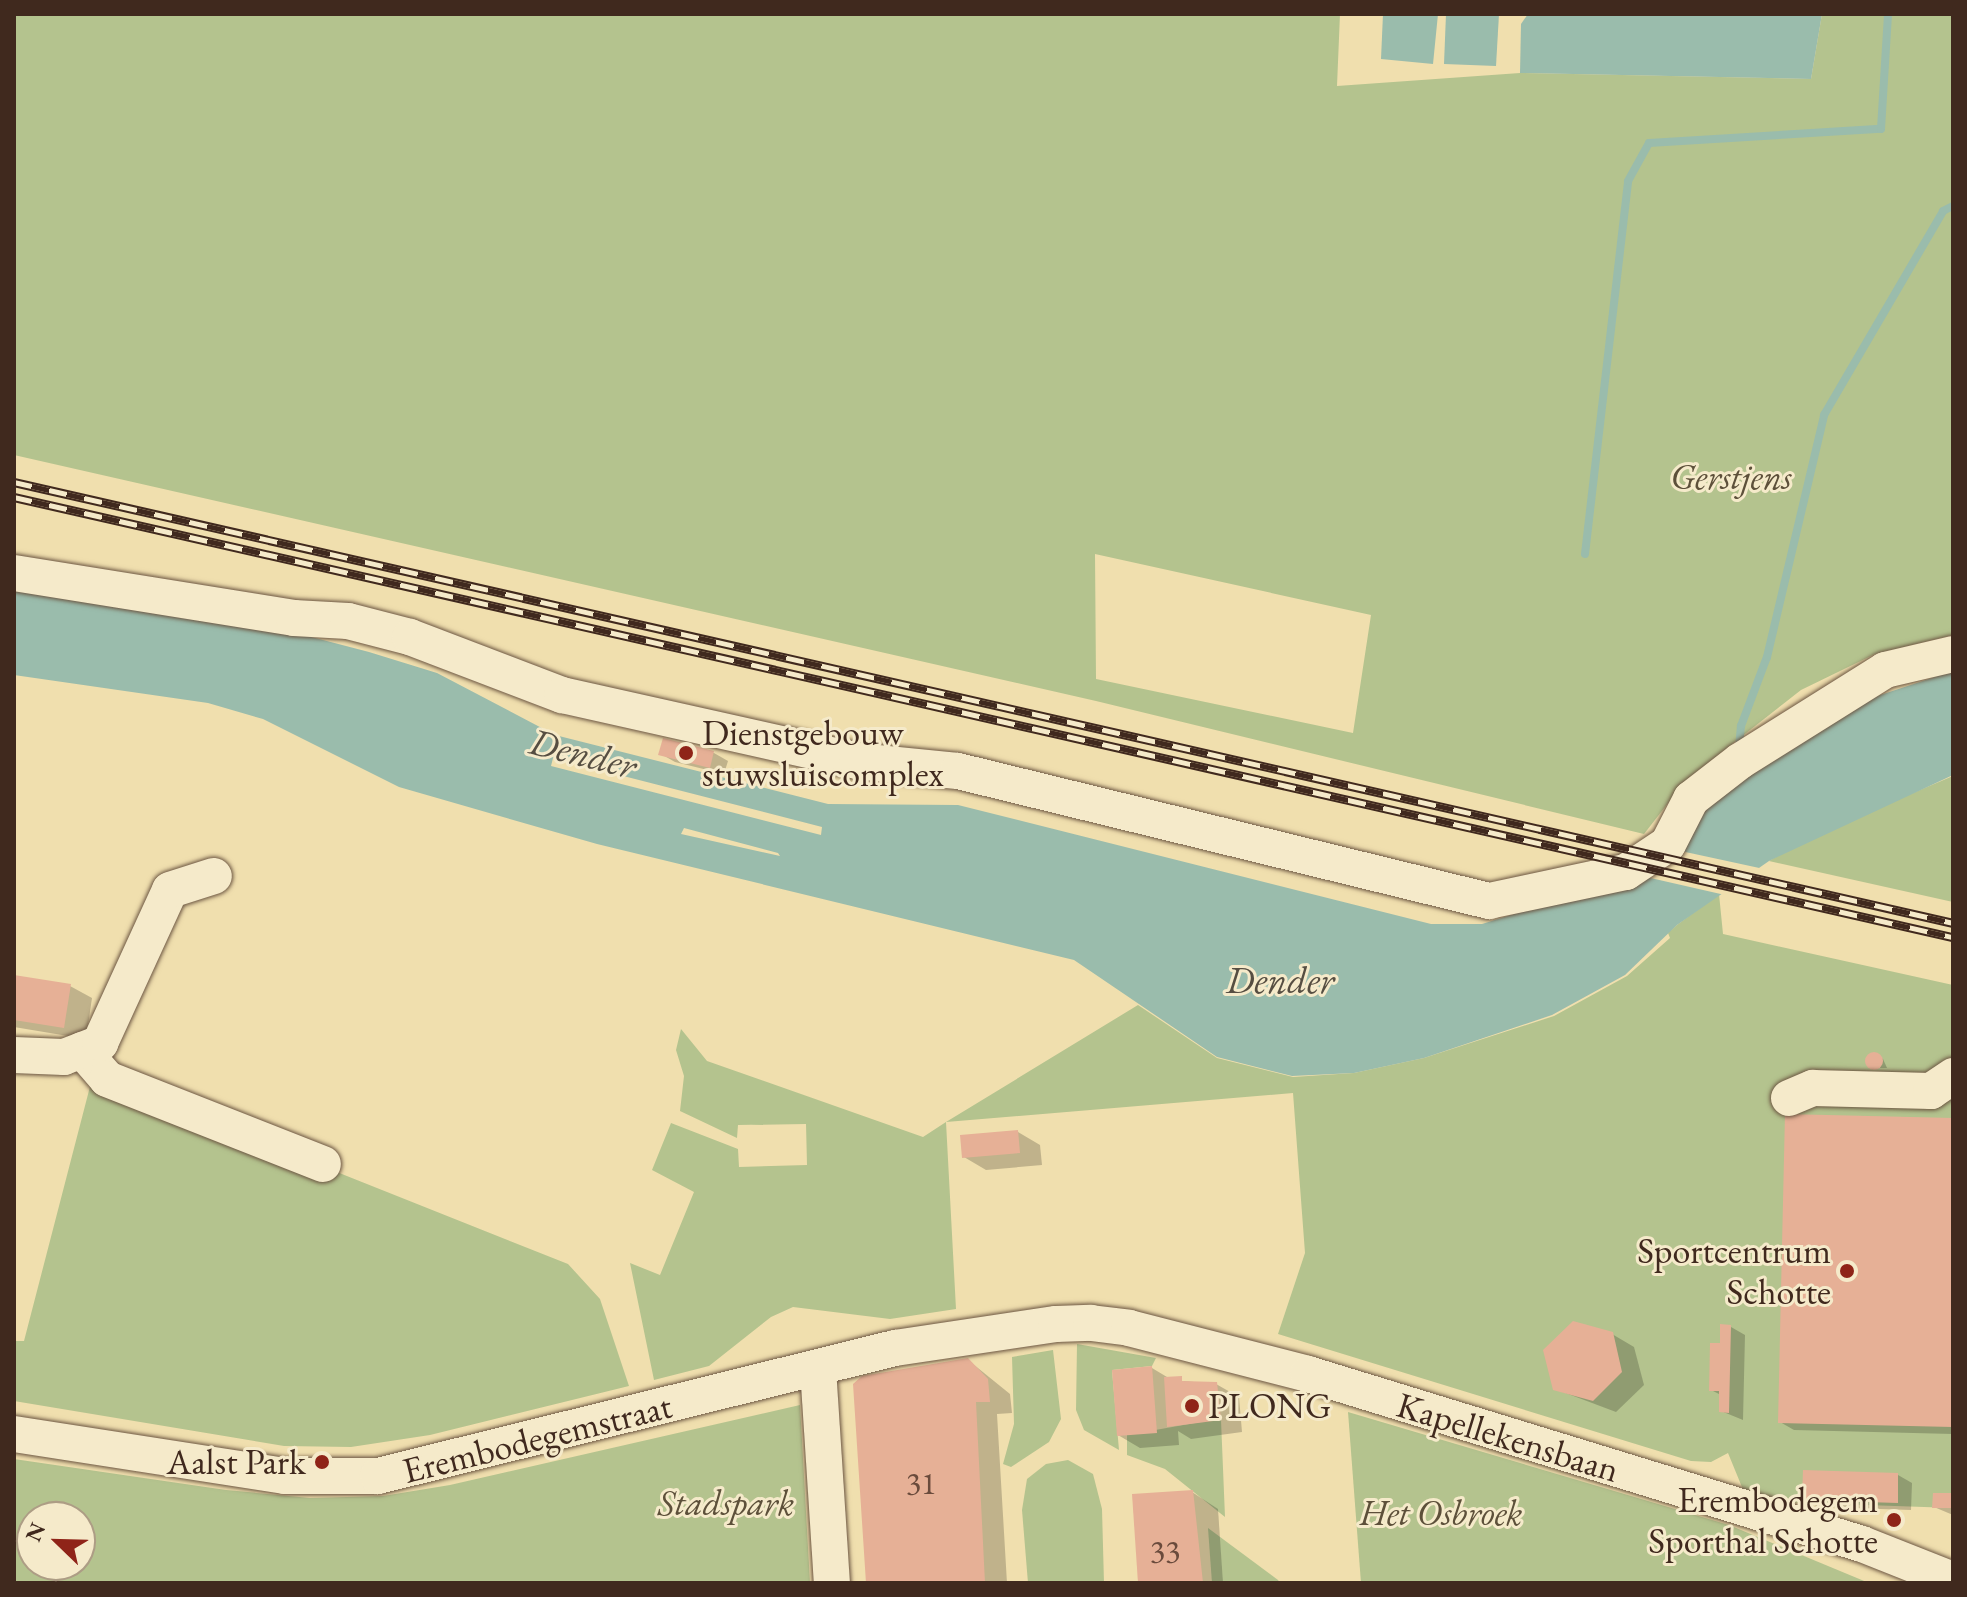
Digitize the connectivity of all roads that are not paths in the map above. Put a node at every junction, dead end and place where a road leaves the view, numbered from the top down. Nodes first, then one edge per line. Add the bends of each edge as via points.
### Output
1 (14, 573) edge
2 (1953, 654) edge
3 (214, 876) dead end
4 (82, 1050) junction
5 (14, 1055) edge
6 (1953, 1076) edge
7 (1789, 1098) dead end
8 (323, 1164) dead end
9 (1056, 1324) joint
10 (818, 1368) junction
11 (14, 1434) edge
12 (1953, 1580) edge
13 (832, 1583) edge

1 - 2 street via 294,618 348,621 410,637 562,695 857,761 958,771 1460,898 1522,898 1626,872 1668,844 1691,799 1740,761 1885,670
3 - 4 street via 170,890 100,1043
4 - 5 street via 64,1057
4 - 8 street via 107,1079
6 - 7 street via 1931,1091 1813,1088
9 - 10 street, Erembodegemstraat via 895,1348
9 - 12 street, Kapellekensbaan via 1129,1328 1308,1374 1862,1544
10 - 11 street, Erembodegemstraat via 378,1476 285,1476
10 - 13 street

